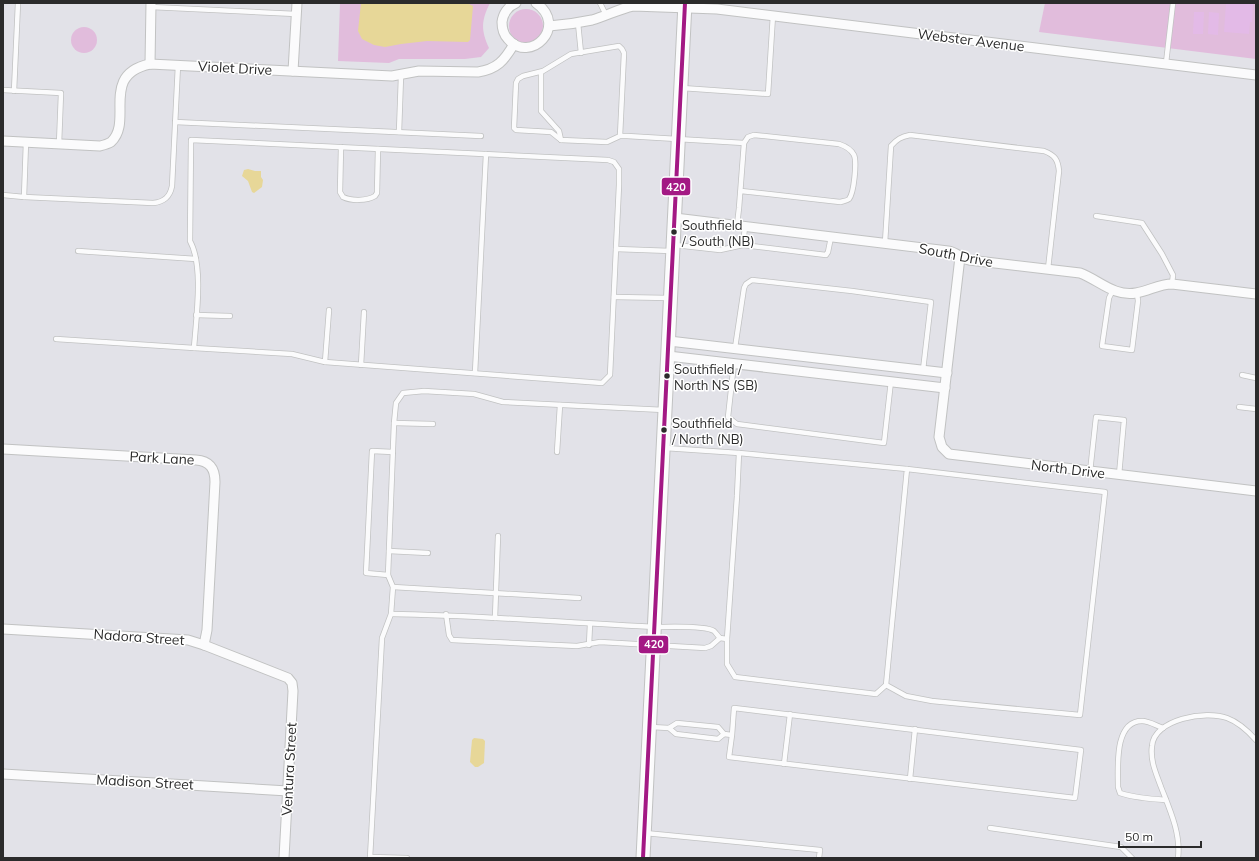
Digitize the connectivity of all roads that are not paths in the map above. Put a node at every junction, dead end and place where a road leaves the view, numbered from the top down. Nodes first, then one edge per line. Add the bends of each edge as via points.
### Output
1 (18, 3) edge
2 (296, 3) edge
3 (514, 3) edge
4 (536, 3) edge
5 (600, 3) edge
6 (1173, 3) edge
7 (151, 5) edge
8 (685, 5) edge
9 (296, 14) junction
10 (606, 15) junction
11 (773, 15) junction
12 (578, 22) junction
13 (549, 26) junction
14 (514, 44) junction
15 (582, 53) junction
16 (1166, 63) junction
17 (150, 64) junction
18 (178, 66) junction
19 (293, 72) junction
20 (541, 72) junction
21 (1256, 75) edge
22 (401, 76) junction
23 (682, 88) junction
24 (3, 90) edge
25 (14, 91) junction
26 (175, 122) junction
27 (399, 132) junction
28 (481, 136) dead end
29 (620, 136) junction
30 (562, 140) junction
31 (679, 140) junction
32 (3, 141) edge
33 (26, 142) junction
34 (744, 143) junction
35 (59, 144) junction
36 (341, 147) junction
37 (378, 149) junction
38 (486, 154) junction
39 (741, 191) junction
40 (3, 196) edge
41 (24, 196) junction
42 (1096, 216) dead end
43 (675, 218) junction
44 (741, 226) junction
45 (831, 237) junction
46 (884, 243) junction
47 (743, 245) junction
48 (616, 248) junction
49 (673, 248) junction
50 (78, 251) dead end
51 (960, 257) junction
52 (196, 259) junction
53 (1048, 269) junction
54 (1172, 284) junction
55 (1113, 290) junction
56 (1137, 293) junction
57 (1256, 294) edge
58 (614, 297) junction
59 (671, 298) junction
60 (329, 310) dead end
61 (364, 312) dead end
62 (196, 315) junction
63 (230, 316) dead end
64 (56, 340) dead end
65 (669, 341) junction
66 (194, 348) junction
67 (735, 348) junction
68 (668, 356) junction
69 (326, 362) junction
70 (734, 363) junction
71 (361, 365) junction
72 (893, 367) junction
73 (923, 370) junction
74 (475, 373) junction
75 (947, 373) junction
76 (1242, 375) dead end
77 (1256, 378) edge
78 (892, 381) junction
79 (945, 388) junction
80 (560, 405) junction
81 (1239, 407) dead end
82 (1256, 409) edge
83 (666, 410) junction
84 (394, 422) junction
85 (433, 424) dead end
86 (664, 448) junction
87 (3, 449) edge
88 (393, 452) junction
89 (557, 452) dead end
90 (739, 453) junction
91 (907, 469) junction
92 (1090, 472) junction
93 (1119, 475) junction
94 (1256, 491) edge
95 (498, 536) dead end
96 (389, 551) junction
97 (428, 553) dead end
98 (388, 574) junction
99 (393, 587) junction
100 (496, 593) junction
101 (580, 598) dead end
102 (392, 614) junction
103 (446, 614) junction
104 (495, 618) junction
105 (590, 624) junction
106 (655, 627) junction
107 (3, 629) edge
108 (720, 638) junction
109 (727, 639) junction
110 (589, 644) junction
111 (204, 645) junction
112 (654, 645) junction
113 (291, 681) joint
114 (886, 685) junction
115 (790, 714) junction
116 (650, 727) junction
117 (669, 728) junction
118 (1163, 728) junction
119 (915, 729) junction
120 (724, 734) junction
121 (732, 735) junction
122 (1256, 740) edge
123 (784, 764) junction
124 (3, 774) edge
125 (910, 779) junction
126 (288, 791) junction
127 (1166, 800) junction
128 (990, 828) dead end
129 (645, 834) junction
130 (370, 857) edge
131 (284, 858) edge
132 (407, 858) edge
133 (643, 858) edge
134 (820, 858) edge
135 (1132, 858) edge
136 (1178, 858) edge

1 - 25 lane
2 - 9 street
3 - 14 street via 507,9 502,23 506,38
4 - 13 street via 547,14
5 - 10 lane
6 - 16 lane
7 - 9 lane
7 - 17 street
8 - 10 street, Webster Avenue via 633,6
8 - 11 street, Webster Avenue
8 - 23 main road
9 - 19 street
10 - 12 street, Webster Avenue
11 - 16 street, Webster Avenue
11 - 23 lane via 768,94
12 - 13 street, Webster Avenue
12 - 15 lane
13 - 14 street via 546,37 534,46 526,48
14 - 22 street, Violet Drive via 503,61 486,71 419,71
15 - 20 lane via 572,54
15 - 29 lane via 619,46 624,53
16 - 21 street, Webster Avenue
17 - 18 street, Violet Drive
17 - 35 street, Violet Drive via 139,66 124,81 120,96 119,128 110,143 100,146
18 - 19 street, Violet Drive
18 - 26 lane
19 - 22 street, Violet Drive
20 - 30 lane via 541,111 559,131
20 - 30 lane via 523,76 516,83 514,128 551,132
22 - 27 lane
23 - 31 main road
24 - 25 lane
25 - 35 lane via 61,93
26 - 27 lane
26 - 41 lane via 172,186 167,198 160,202
27 - 28 lane
29 - 30 lane via 608,142
29 - 31 lane
31 - 34 lane
31 - 43 main road
32 - 33 street, Violet Drive
33 - 35 street, Violet Drive
33 - 41 lane
34 - 39 lane
34 - 39 lane via 748,137 754,135 845,146 855,160 853,193 849,199 840,202
36 - 37 lane
36 - 37 lane via 340,192 343,197 351,199 368,199 375,196
36 - 52 lane via 191,140 190,241
37 - 38 lane
38 - 48 lane via 614,162 619,169
38 - 74 lane
39 - 44 lane
40 - 41 lane
42 - 54 lane via 1145,225 1173,275
43 - 44 street, South Drive
43 - 49 main road
44 - 45 street, South Drive
44 - 47 lane
45 - 46 street, South Drive
45 - 47 lane via 826,255
46 - 51 street, South Drive via 952,251
46 - 53 lane via 891,146 896,140 910,135 1044,152 1057,160 1059,171
47 - 49 lane via 720,250
48 - 49 lane
48 - 58 lane
49 - 59 main road
50 - 52 lane
51 - 53 street, South Drive
51 - 75 street, North Drive
52 - 62 lane
53 - 55 street, South Drive via 1080,273
54 - 56 street, South Drive
54 - 57 street, South Drive
55 - 56 street, South Drive via 1125,294
55 - 56 lane via 1109,298 1102,346 1132,350
58 - 59 lane
58 - 74 lane via 610,375 602,382
59 - 65 main road
60 - 69 lane
61 - 71 lane
62 - 63 lane
62 - 66 lane
64 - 66 lane
65 - 67 street
65 - 68 main road
66 - 69 lane via 292,354
67 - 70 street
67 - 72 street
67 - 73 lane via 744,288 752,280 852,290 931,302
68 - 70 street
68 - 83 main road
69 - 71 lane
70 - 78 street
70 - 78 lane via 728,417 737,424 884,443
71 - 74 lane
72 - 73 street
72 - 78 street
73 - 75 street
75 - 79 street, North Drive
76 - 77 lane
78 - 79 street
79 - 92 street, North Drive via 939,437 942,447 949,454
80 - 83 lane
80 - 84 lane via 503,402 474,394 424,391 403,393 396,403
80 - 89 lane
81 - 82 lane
83 - 86 main road
84 - 85 lane
84 - 88 lane
86 - 90 lane
86 - 106 main road
87 - 111 street, Park Lane via 202,460 212,466 215,482
88 - 96 lane
88 - 98 lane via 372,451 366,573
90 - 91 lane
90 - 109 lane
91 - 114 lane
91 - 114 lane via 1105,492 1080,715 932,701 906,696
92 - 93 street, North Drive
92 - 93 lane via 1096,417 1124,420
93 - 94 street, North Drive
95 - 100 lane
96 - 97 lane
96 - 98 lane
98 - 99 lane
99 - 100 lane
99 - 102 lane
100 - 101 lane
100 - 104 lane
102 - 103 lane
102 - 130 lane via 382,638
103 - 104 lane
103 - 110 lane via 452,640 577,646
104 - 105 lane
105 - 106 lane
105 - 110 lane
106 - 108 lane via 706,628 714,631
106 - 112 main road
107 - 111 street, Nadora Street via 179,639
108 - 109 lane
108 - 112 lane via 705,648
109 - 114 lane via 727,664 734,677 876,694
110 - 112 lane via 600,642
111 - 113 street, Nadora Street via 283,675
112 - 116 main road
113 - 126 street, Ventura Street via 293,691
115 - 119 lane
115 - 121 lane via 734,708
115 - 123 lane
116 - 117 lane
116 - 129 main road
117 - 120 lane via 676,734 718,739
117 - 120 lane via 677,723 718,727
118 - 122 lane via 1184,718 1211,714 1226,717 1239,724
118 - 127 lane via 1155,734 1151,754
118 - 127 lane via 1144,720 1133,722 1125,729 1120,741 1118,787 1120,793 1127,795
119 - 125 lane
119 - 125 lane via 1081,750 1075,798
120 - 121 lane
121 - 123 lane via 729,758
123 - 125 lane
124 - 126 street, Madison Street
126 - 131 street, Ventura Street
127 - 136 lane via 1177,833
128 - 135 lane via 1121,847
129 - 133 main road
129 - 134 lane via 820,850
130 - 132 lane

